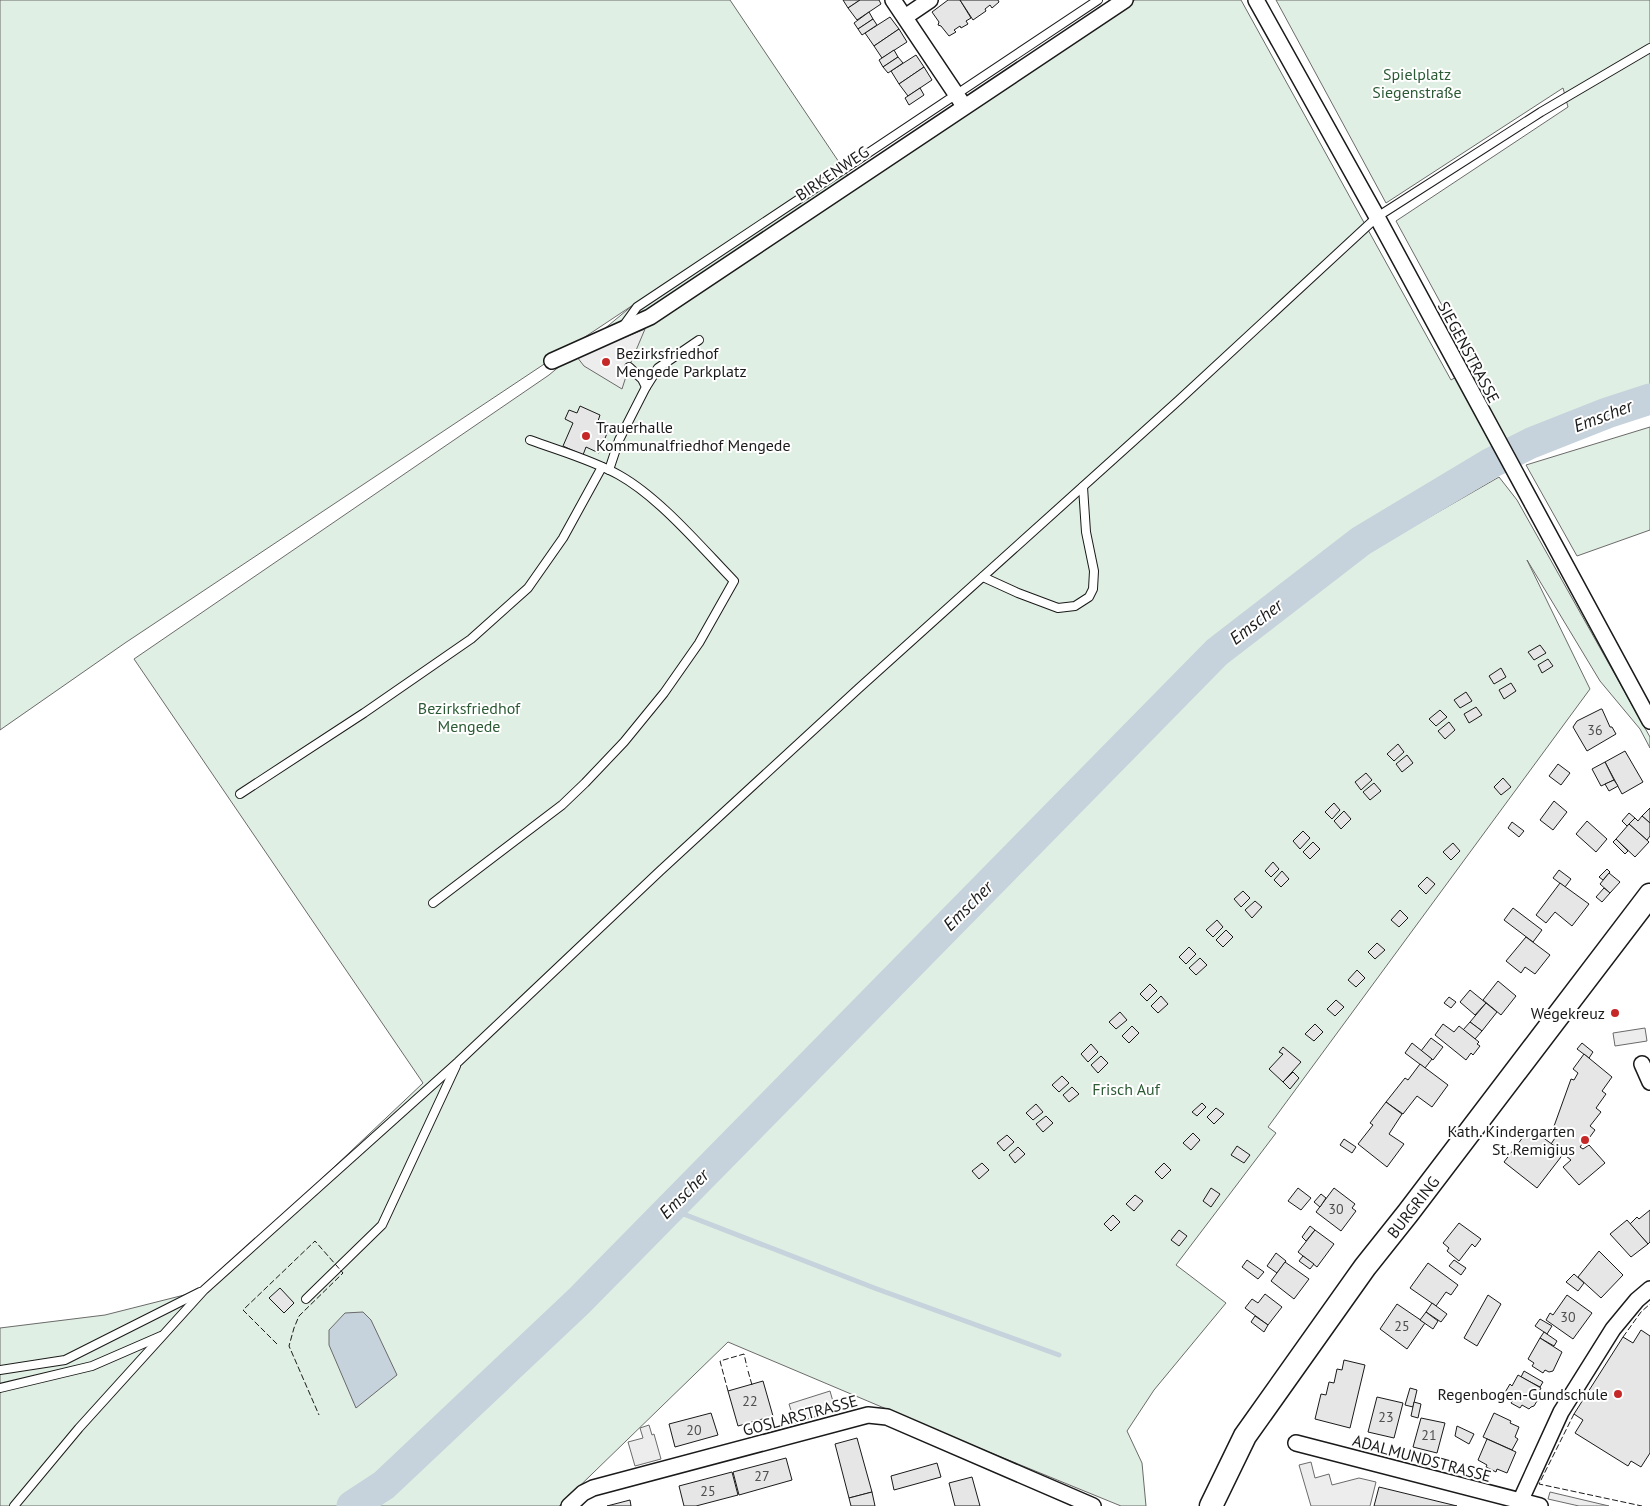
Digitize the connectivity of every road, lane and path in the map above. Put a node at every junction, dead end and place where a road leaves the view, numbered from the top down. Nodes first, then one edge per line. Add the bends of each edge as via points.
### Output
1 (893, 0) edge
2 (930, 0) edge
3 (1098, 0) edge
4 (1125, 0) edge
5 (1256, 0) edge
6 (905, 18) junction
7 (1650, 48) edge
8 (960, 100) junction
9 (1377, 217) junction
10 (699, 340) dead end
11 (552, 361) dead end
12 (629, 367) dead end
13 (646, 387) junction
14 (530, 440) dead end
15 (606, 468) junction
16 (1083, 486) junction
17 (983, 576) junction
18 (1650, 721) edge
19 (240, 794) dead end
20 (1650, 895) edge
21 (433, 903) dead end
22 (458, 1062) junction
23 (1642, 1064) dead end
24 (1650, 1082) edge
25 (1650, 1289) edge
26 (204, 1290) junction
27 (306, 1299) dead end
28 (165, 1334) junction
29 (0, 1370) edge
30 (0, 1388) edge
31 (1296, 1443) dead end
32 (1519, 1504) edge
33 (14, 1506) edge
34 (569, 1506) edge
35 (1092, 1506) edge
36 (1210, 1506) edge
37 (1540, 1506) edge

1 - 6 street
2 - 6 street
3 - 8 lane
4 - 8 street, BIRKENWEG
5 - 9 street, SIEGENSTRASSE
6 - 8 street
7 - 9 lane
8 - 11 street, BIRKENWEG via 650,316
9 - 16 lane
9 - 18 street, SIEGENSTRASSE
10 - 13 lane via 658,368
12 - 13 lane
13 - 15 lane
14 - 15 lane
15 - 19 lane via 528,588 471,639
15 - 21 lane via 660,506 734,581 699,643 664,694 624,742 562,805
16 - 17 lane
16 - 17 lane via 1086,532 1094,570 1089,597 1075,606 1058,608
17 - 22 lane via 660,871
20 - 36 main road, BURGRING via 1366,1267 1245,1436
22 - 26 lane
22 - 27 lane via 382,1225
23 - 24 street
25 - 32 street via 1614,1329 1561,1412
26 - 28 lane
26 - 29 lane via 65,1360
28 - 30 lane via 92,1366
28 - 33 lane via 79,1428
31 - 32 street, ADALMUNDSTRASSE
32 - 37 street, ADALMUNDSTRASSE
34 - 35 street, GOSLARSTRASSE via 593,1488 868,1415 887,1417

